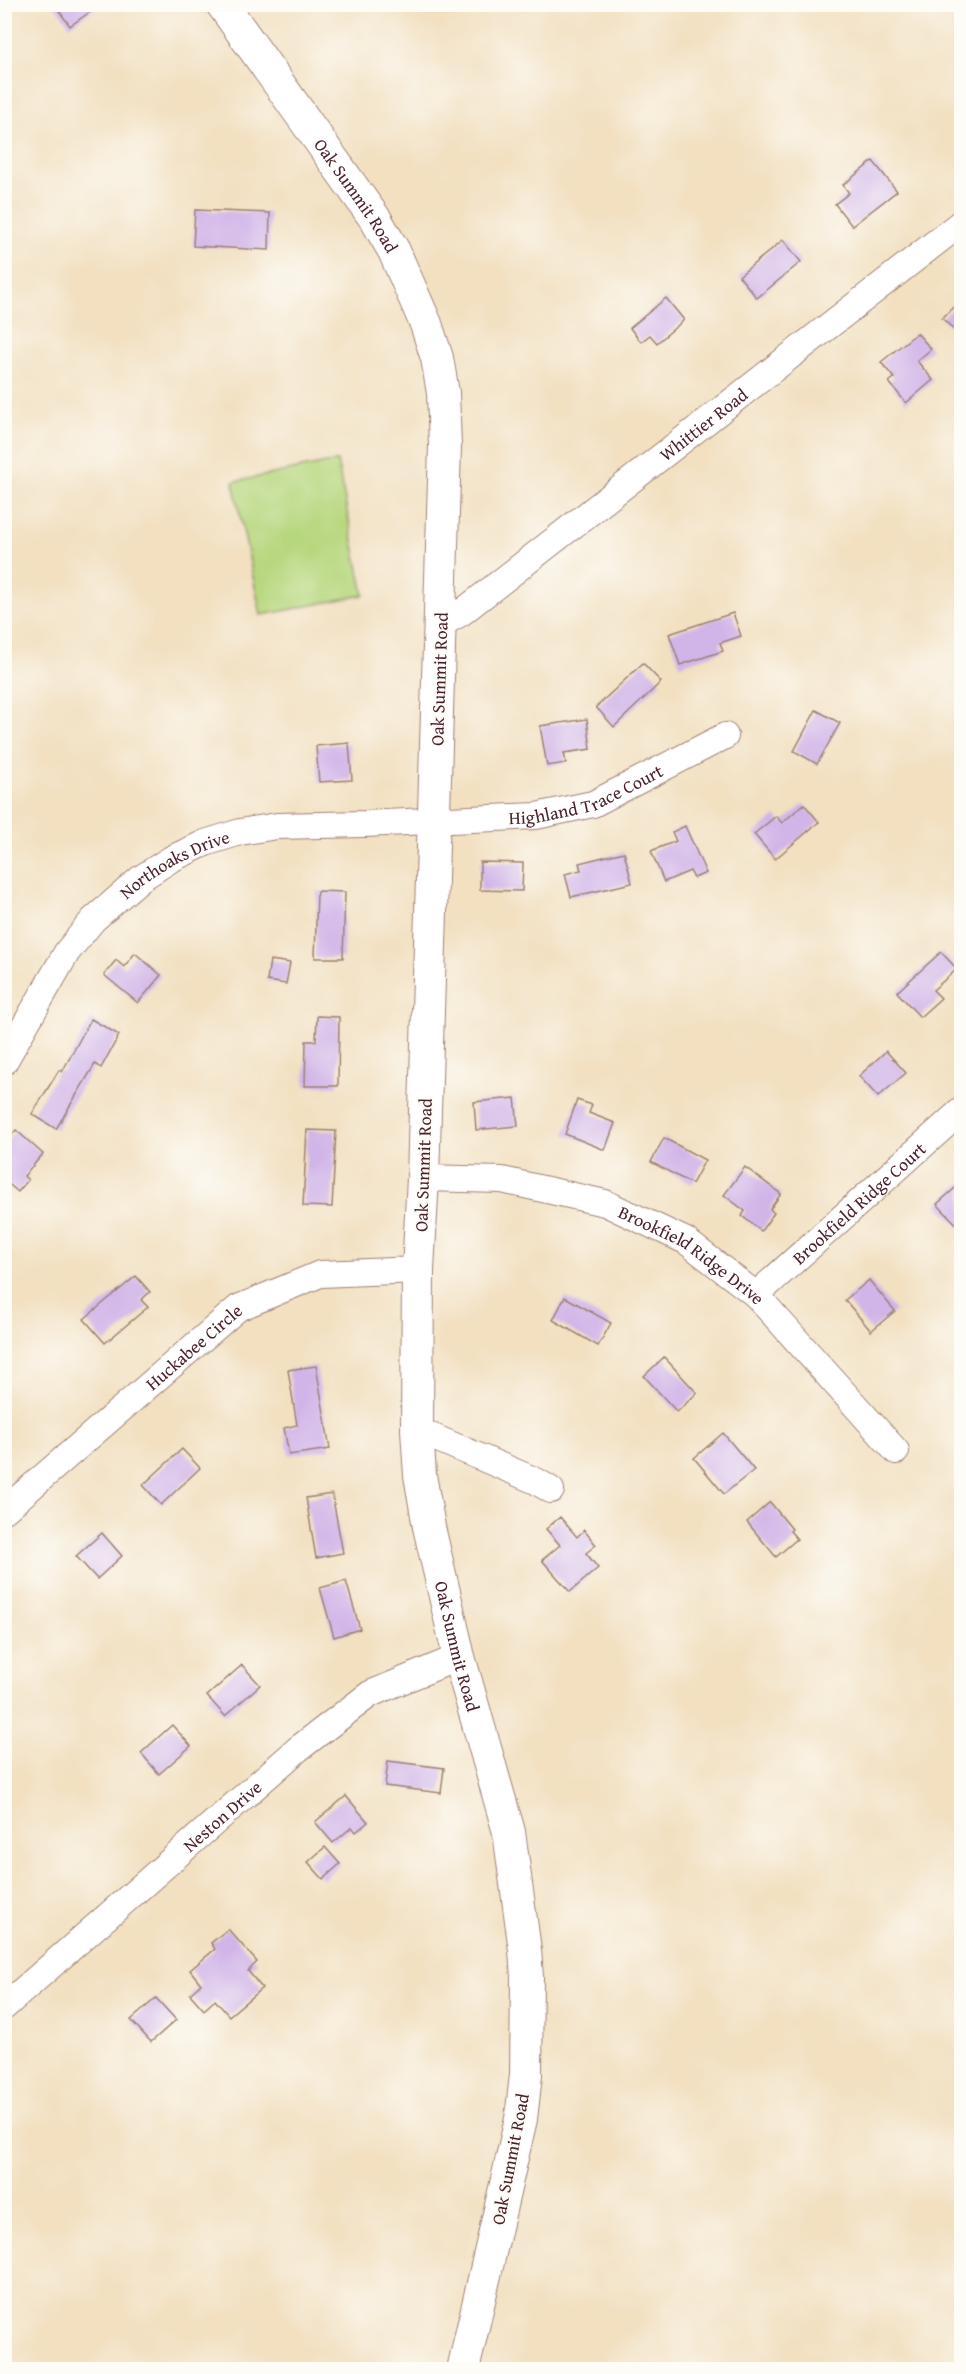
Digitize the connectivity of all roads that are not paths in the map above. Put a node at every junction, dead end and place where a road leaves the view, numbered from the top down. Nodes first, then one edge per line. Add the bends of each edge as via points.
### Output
1 (222, 4) edge
2 (962, 222) edge
3 (441, 624) junction
4 (725, 736) dead end
5 (435, 819) junction
6 (4, 1062) edge
7 (962, 1110) edge
8 (423, 1178) junction
9 (418, 1270) junction
10 (756, 1294) junction
11 (417, 1430) junction
12 (896, 1451) dead end
13 (551, 1490) dead end
14 (6, 1509) dead end
15 (459, 1657) junction
16 (4, 2007) edge
17 (463, 2370) edge

1 - 3 main road, Oak Summit Road via 376,220 394,250 426,324 437,358 446,446
2 - 3 street, Whittier Road via 461,613
3 - 5 main road, Oak Summit Road
4 - 5 street, Highland Trace Court via 593,804 536,816
5 - 6 street, Northoaks Drive via 277,826 223,837 171,859 132,886 93,920 73,944
5 - 8 main road, Oak Summit Road
7 - 10 street, Brookfield Ridge Court
8 - 9 main road, Oak Summit Road
8 - 10 street, Brookfield Ridge Drive via 502,1180 605,1203 686,1241
9 - 11 main road, Oak Summit Road
9 - 14 street, Huckabee Circle via 320,1274 238,1308
10 - 12 street, Brookfield Ridge Drive
11 - 13 street
11 - 15 main road, Oak Summit Road via 429,1527
15 - 16 street, Neston Drive via 370,1694 298,1749
15 - 17 main road, Oak Summit Road via 509,1832 525,1950 527,2004 521,2119

